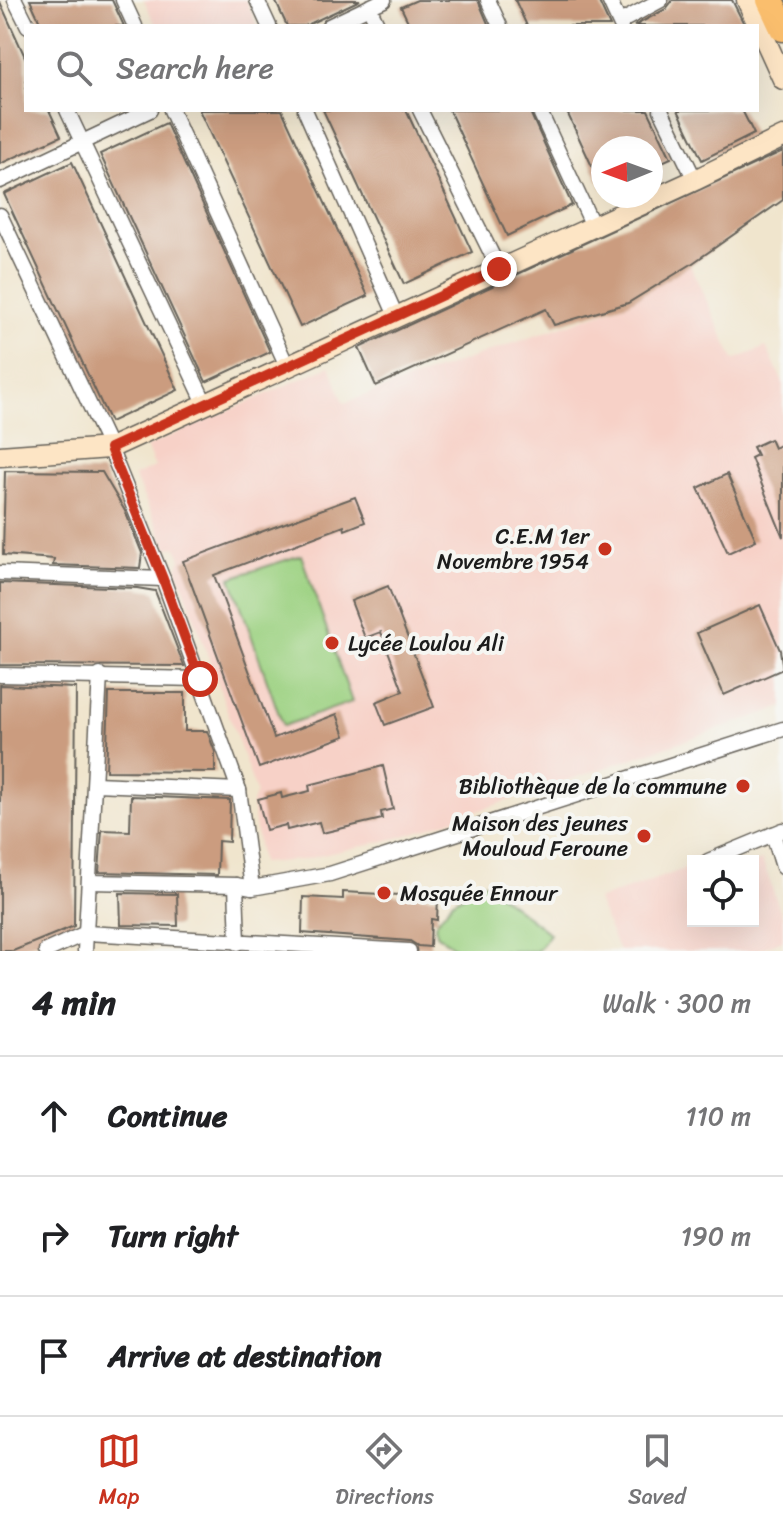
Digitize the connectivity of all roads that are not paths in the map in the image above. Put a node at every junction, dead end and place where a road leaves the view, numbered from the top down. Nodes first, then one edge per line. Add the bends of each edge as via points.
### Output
1 (15, 0) edge
2 (123, 0) edge
3 (257, 0) edge
4 (384, 0) edge
5 (488, 0) edge
6 (609, 0) edge
7 (661, 0) edge
8 (747, 0) edge
9 (770, 0) edge
10 (369, 7) junction
11 (27, 24) edge
12 (134, 24) edge
13 (268, 24) edge
14 (333, 24) edge
15 (377, 24) edge
16 (499, 24) edge
17 (621, 24) edge
18 (758, 24) edge
19 (759, 26) edge
20 (783, 28) edge
21 (783, 79) edge
22 (68, 112) edge
23 (146, 112) edge
24 (172, 112) edge
25 (306, 112) edge
26 (421, 112) edge
27 (540, 112) edge
28 (662, 112) edge
29 (783, 137) edge
30 (82, 142) junction
31 (695, 180) junction
32 (0, 181) edge
33 (0, 215) edge
34 (593, 226) junction
35 (499, 269) junction
36 (396, 316) junction
37 (287, 366) junction
38 (205, 403) junction
39 (110, 448) junction
40 (0, 456) edge
41 (0, 573) edge
42 (163, 579) junction
43 (0, 675) edge
44 (100, 675) junction
45 (200, 679) junction
46 (783, 729) edge
47 (95, 784) junction
48 (239, 790) junction
49 (778, 832) edge
50 (722, 855) edge
51 (783, 867) edge
52 (90, 882) junction
53 (236, 885) junction
54 (252, 888) junction
55 (86, 933) junction
56 (238, 943) junction
57 (46, 951) edge
58 (85, 951) edge
59 (389, 951) edge
60 (409, 951) edge

1 - 11 street
2 - 12 street
3 - 13 street
4 - 10 street
5 - 16 street
6 - 17 street
7 - 17 street
8 - 18 street
9 - 20 highway
10 - 14 street
10 - 15 street
19 - 21 street
22 - 30 street
23 - 30 street
24 - 37 street
25 - 36 street
26 - 35 street
27 - 34 street
28 - 31 street
29 - 31 street
30 - 32 street
30 - 38 street
31 - 34 street
33 - 39 street
34 - 35 street
35 - 36 street
36 - 37 street
37 - 38 street
38 - 39 street
39 - 40 street
39 - 42 street
41 - 42 street
42 - 45 street
43 - 44 street
44 - 45 street
44 - 47 street
45 - 48 street
46 - 54 street via 330,874
47 - 48 street
47 - 52 street
48 - 54 street
49 - 50 street
49 - 51 street
52 - 53 street
52 - 55 street
53 - 54 street
53 - 56 street
55 - 56 street
55 - 57 street
55 - 58 street
56 - 59 street
59 - 60 street

